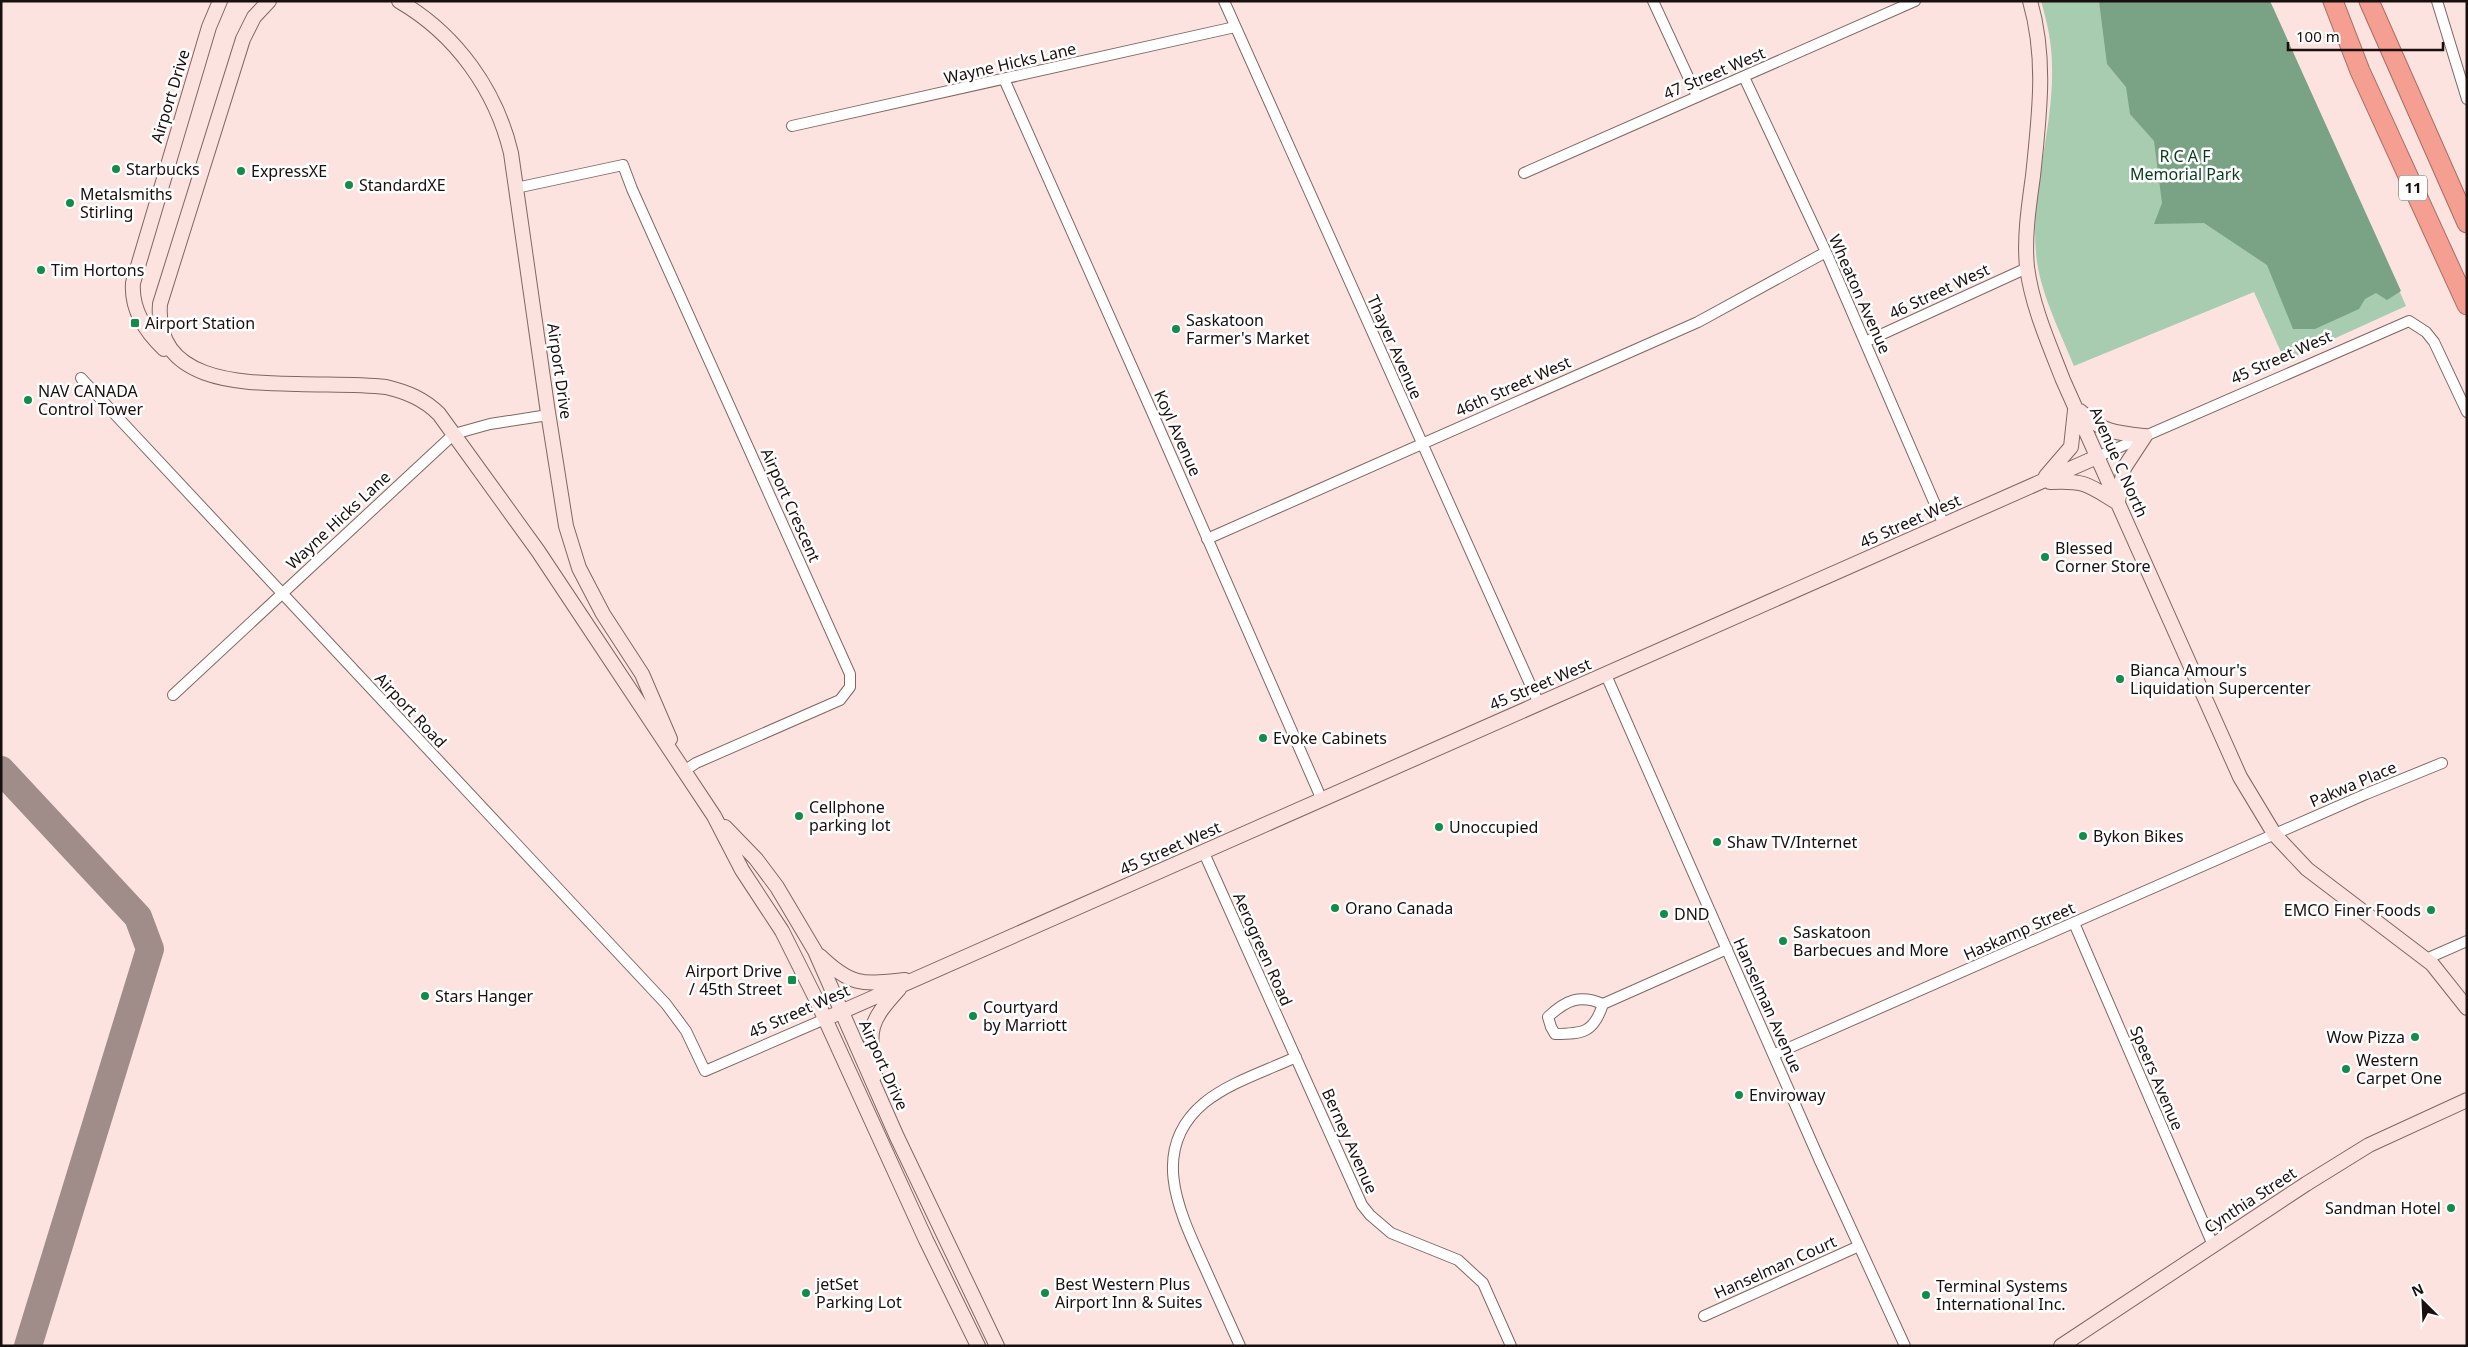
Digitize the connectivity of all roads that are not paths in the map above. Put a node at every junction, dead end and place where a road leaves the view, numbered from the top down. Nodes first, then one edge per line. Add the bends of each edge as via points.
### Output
1 (220, 1) edge
2 (269, 1) edge
3 (399, 1) edge
4 (1224, 1) edge
5 (1653, 1) edge
6 (1915, 1) edge
7 (2030, 1) edge
8 (2320, 1) edge
9 (2333, 1) edge
10 (2369, 1) edge
11 (2437, 1) edge
12 (1235, 26) junction
13 (2360, 71) junction
14 (1744, 77) junction
15 (1004, 80) junction
16 (1697, 96) junction
17 (2467, 99) edge
18 (792, 126) dead end
19 (1524, 173) dead end
20 (516, 188) junction
21 (2467, 223) edge
22 (1826, 252) junction
23 (2027, 268) junction
24 (2467, 305) edge
25 (1864, 342) junction
26 (181, 360) junction
27 (81, 378) dead end
28 (2075, 406) junction
29 (2467, 412) edge
30 (548, 415) junction
31 (454, 434) junction
32 (2145, 436) junction
33 (1422, 444) junction
34 (2097, 457) junction
35 (2040, 482) junction
36 (2118, 503) junction
37 (1944, 525) junction
38 (1207, 539) junction
39 (282, 593) junction
40 (1606, 675) junction
41 (173, 695) dead end
42 (1539, 704) junction
43 (2442, 763) dead end
44 (682, 767) junction
45 (1322, 800) junction
46 (714, 816) junction
47 (2275, 835) junction
48 (1204, 853) junction
49 (2074, 923) junction
50 (2467, 941) edge
51 (1727, 949) junction
52 (815, 951) junction
53 (2426, 959) junction
54 (909, 982) junction
55 (1604, 1004) junction
56 (2467, 1008) edge
57 (841, 1012) junction
58 (825, 1019) junction
59 (1775, 1054) junction
60 (1296, 1057) junction
61 (705, 1071) joint
62 (877, 1091) junction
63 (2467, 1100) edge
64 (2213, 1245) junction
65 (1859, 1246) junction
66 (1704, 1316) dead end
67 (978, 1346) edge
68 (997, 1346) edge
69 (1240, 1346) edge
70 (1511, 1346) edge
71 (1905, 1346) edge
72 (2061, 1346) edge

1 - 26 main road, Airport Drive via 209,27 133,283 133,302 138,316 162,346
2 - 26 main road, Airport Drive via 254,17 243,39 160,304 160,329 168,347
3 - 20 main road, Airport Drive via 444,34 483,83 505,130
4 - 12 street, Thayer Avenue
5 - 16 street
6 - 14 street, 47 Street West
7 - 23 main road, Avenue C North via 2038,33 2041,78
8 - 13 highway
9 - 13 highway, 11
10 - 21 highway, 11
11 - 17 street
12 - 15 street, Wayne Hicks Lane
12 - 33 street, Thayer Avenue
13 - 24 highway, 11
14 - 16 street, 47 Street West
14 - 22 street, Wheaton Avenue
15 - 18 street, Wayne Hicks Lane
15 - 38 street, Koyl Avenue
16 - 19 street, 47 Street West
20 - 30 main road, Airport Drive
20 - 44 street, Airport Crescent via 623,165 851,677 849,690 840,700
22 - 25 street, Wheaton Avenue
22 - 33 street, 46th Street West via 1698,322
23 - 25 street, 46 Street West
23 - 28 main road, Avenue C North via 2040,320
25 - 37 street, Wheaton Avenue
26 - 31 main road, Airport Drive via 208,374 240,381 368,386 405,392 432,407
27 - 39 street, Airport Road
28 - 32 main road via 2091,422 2108,431
28 - 34 main road, Avenue C North
28 - 35 main road via 2071,447
29 - 32 street, 45 Street West via 2434,342 2426,332 2409,321
30 - 31 street, Wayne Hicks Lane via 490,424
30 - 44 main road, Airport Drive via 566,526 580,568 603,614 642,674
31 - 39 street, Wayne Hicks Lane
31 - 44 main road, Airport Drive via 538,551
32 - 34 street, 45 Street West
32 - 36 main road via 2122,472
33 - 38 street, 46th Street West
33 - 42 street, Thayer Avenue
34 - 35 main road, 45 Street West
34 - 36 main road, Avenue C North
35 - 36 main road via 2076,480
35 - 37 main road, 45 Street West
36 - 47 main road, Avenue C North via 2240,777
37 - 40 main road, 45 Street West
38 - 45 street, Koyl Avenue
39 - 41 street, Wayne Hicks Lane
39 - 61 street, Airport Road via 666,1004 686,1031
40 - 42 main road, 45 Street West
40 - 51 street, Hanselman Avenue
42 - 45 main road, 45 Street West
43 - 47 street, Pakwa Place
44 - 46 main road, Airport Drive
45 - 48 main road, 45 Street West
46 - 52 main road, Airport Drive via 776,886
46 - 58 main road, Airport Drive via 742,870 786,938
47 - 49 street, Haskamp Street
47 - 53 main road, Avenue C North via 2312,873
48 - 54 main road, 45 Street West
48 - 60 street, Aerogreen Road
49 - 59 street, Haskamp Street
49 - 64 street, Speers Avenue
50 - 53 street
51 - 55 street
51 - 59 street, Hanselman Avenue
52 - 54 main road via 852,981
52 - 57 main road, Airport Drive
53 - 56 main road, Avenue C North
54 - 57 main road, 45 Street West
54 - 62 main road via 878,1013 871,1028
55 - 55 street via 1590,998 1559,1006 1548,1017 1550,1027 1555,1034 1586,1031 1597,1022
57 - 58 main road, 45 Street West
57 - 62 main road, Airport Drive
58 - 61 street, 45 Street West
58 - 67 main road, Airport Drive
59 - 65 street, Hanselman Avenue
60 - 69 street via 1204,1104 1185,1125 1174,1150 1172,1180 1180,1212
60 - 70 street, Berney Avenue via 1362,1205 1391,1233 1458,1260 1483,1283
62 - 68 main road, Airport Drive
63 - 64 main road, Cynthia Street via 2370,1145
64 - 72 main road, Cynthia Street
65 - 66 street, Hanselman Court
65 - 71 street, Hanselman Avenue

